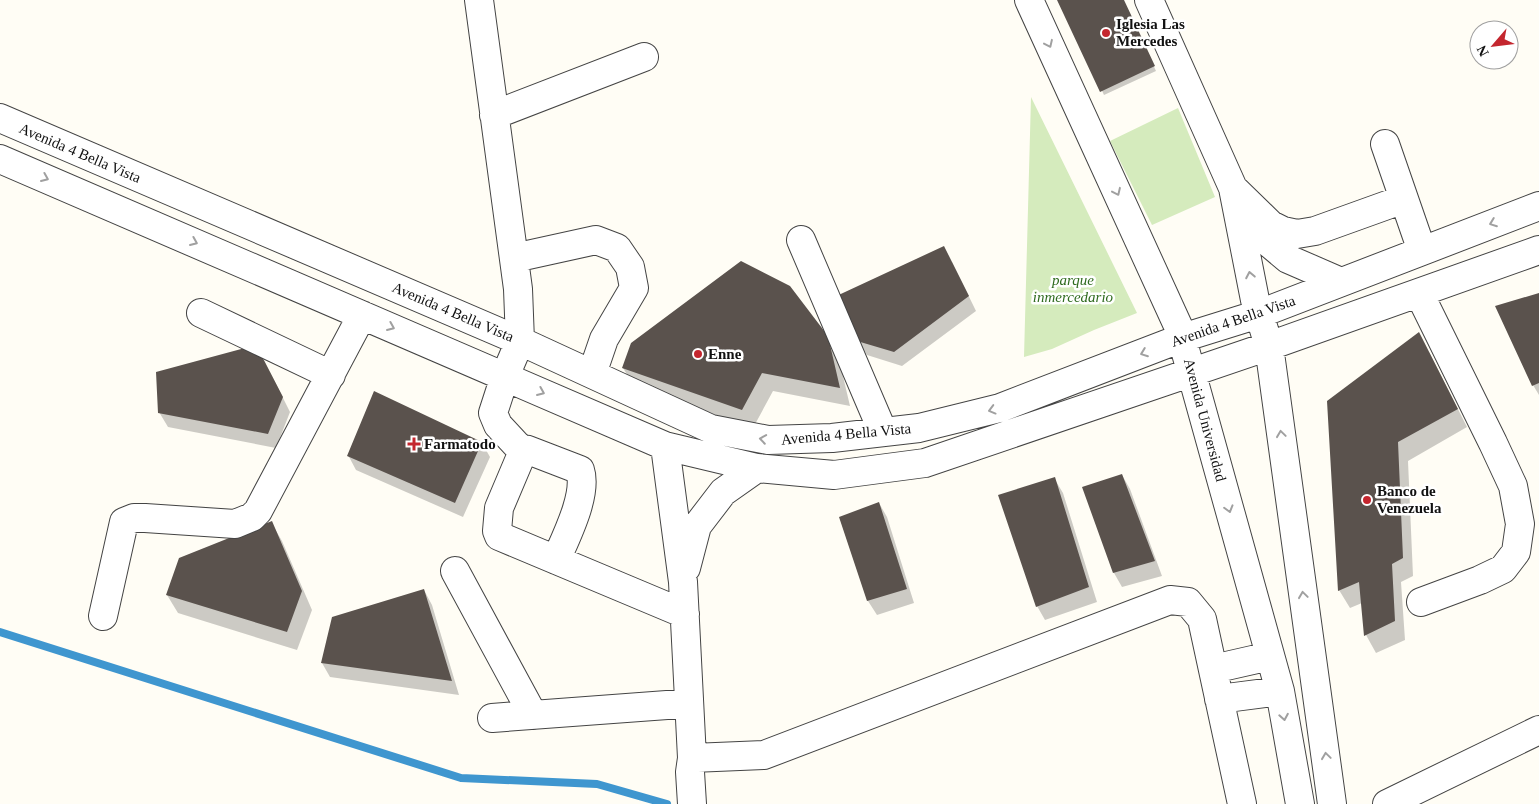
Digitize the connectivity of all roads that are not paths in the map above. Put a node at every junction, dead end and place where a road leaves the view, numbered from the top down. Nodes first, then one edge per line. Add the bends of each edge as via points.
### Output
1 (479, 0) edge
2 (1029, 0) edge
3 (1149, 0) edge
4 (644, 57) dead end
5 (494, 115) junction
6 (0, 118) edge
7 (1384, 144) dead end
8 (0, 159) edge
9 (1235, 199) junction
10 (1404, 199) junction
11 (1539, 206) edge
12 (253, 227) junction
13 (800, 240) dead end
14 (1539, 250) edge
15 (1422, 251) junction
16 (514, 258) junction
17 (238, 262) junction
18 (1341, 282) junction
19 (1419, 293) junction
20 (201, 313) dead end
21 (1259, 314) junction
22 (362, 315) junction
23 (1182, 338) junction
24 (520, 341) junction
25 (1269, 346) junction
26 (1191, 372) junction
27 (592, 374) junction
28 (331, 375) junction
29 (505, 376) junction
30 (883, 432) junction
31 (665, 446) junction
32 (524, 453) junction
33 (757, 468) junction
34 (556, 560) junction
35 (455, 570) dead end
36 (683, 582) junction
37 (1421, 602) dead end
38 (684, 614) junction
39 (104, 616) dead end
40 (1270, 656) junction
41 (1213, 669) junction
42 (1280, 691) junction
43 (1219, 699) junction
44 (689, 704) junction
45 (533, 716) junction
46 (492, 718) dead end
47 (1539, 730) edge
48 (692, 758) junction
49 (692, 804) edge
50 (1242, 804) edge
51 (1300, 804) edge
52 (1332, 804) edge
53 (1387, 804) edge

1 - 5 street
2 -> 23 street, Avenida Universidad
3 - 9 street
4 - 5 street
5 - 16 street
6 - 12 street, Avenida 4 Bella Vista
7 - 10 street
8 -> 17 street, Avenida 4 Bella Vista
9 - 10 street via 1272,225 1297,234 1315,231
9 - 18 street via 1263,238 1277,251
21 -> 9 street
10 - 15 street
11 -> 15 street, Avenida 4 Bella Vista
12 - 17 street
12 - 24 street, Avenida 4 Bella Vista
13 - 30 street
14 - 19 street, Avenida 4 Bella Vista
15 - 18 street, Avenida 4 Bella Vista
16 - 24 street
16 - 27 street via 596,240 617,248 630,267 634,288 604,339
17 - 22 street, Avenida 4 Bella Vista
18 - 21 street, Avenida 4 Bella Vista
19 - 25 street, Avenida 4 Bella Vista
19 - 37 street via 1509,477 1520,524 1516,552 1502,569
20 - 28 street
21 - 23 street, Avenida 4 Bella Vista
21 - 25 street
22 - 28 street
22 -> 29 street, Avenida 4 Bella Vista
23 - 26 street, Avenida Universidad
23 -> 30 street, Avenida 4 Bella Vista via 1000,408 919,428
24 - 27 street, Avenida 4 Bella Vista
24 - 29 street
25 - 26 street, Avenida 4 Bella Vista
52 -> 25 street
26 - 33 street, Avenida 4 Bella Vista via 925,463 834,475
26 -> 40 street, Avenida Universidad
30 -> 27 street, Avenida 4 Bella Vista via 768,440 711,429
28 - 39 street via 252,517 235,524 145,518 124,522
29 -> 31 street, Avenida 4 Bella Vista
29 - 32 street via 492,412 498,425
31 - 33 street, Avenida 4 Bella Vista
31 - 36 street
32 - 34 street via 499,508 497,531 499,536
32 - 34 street via 528,450 580,470 582,475 579,505
33 - 36 street via 723,492 697,526
34 - 38 street
35 - 45 street
36 - 38 street
38 - 44 street
40 - 41 street
40 - 42 street, Avenida Universidad
41 - 43 street
41 - 48 street via 1202,619 1188,602 1170,600 764,755
42 - 43 street
42 -> 51 street, Avenida Universidad
43 - 50 street
44 - 45 street
44 - 48 street
45 - 46 street
47 - 53 street
48 - 49 street

